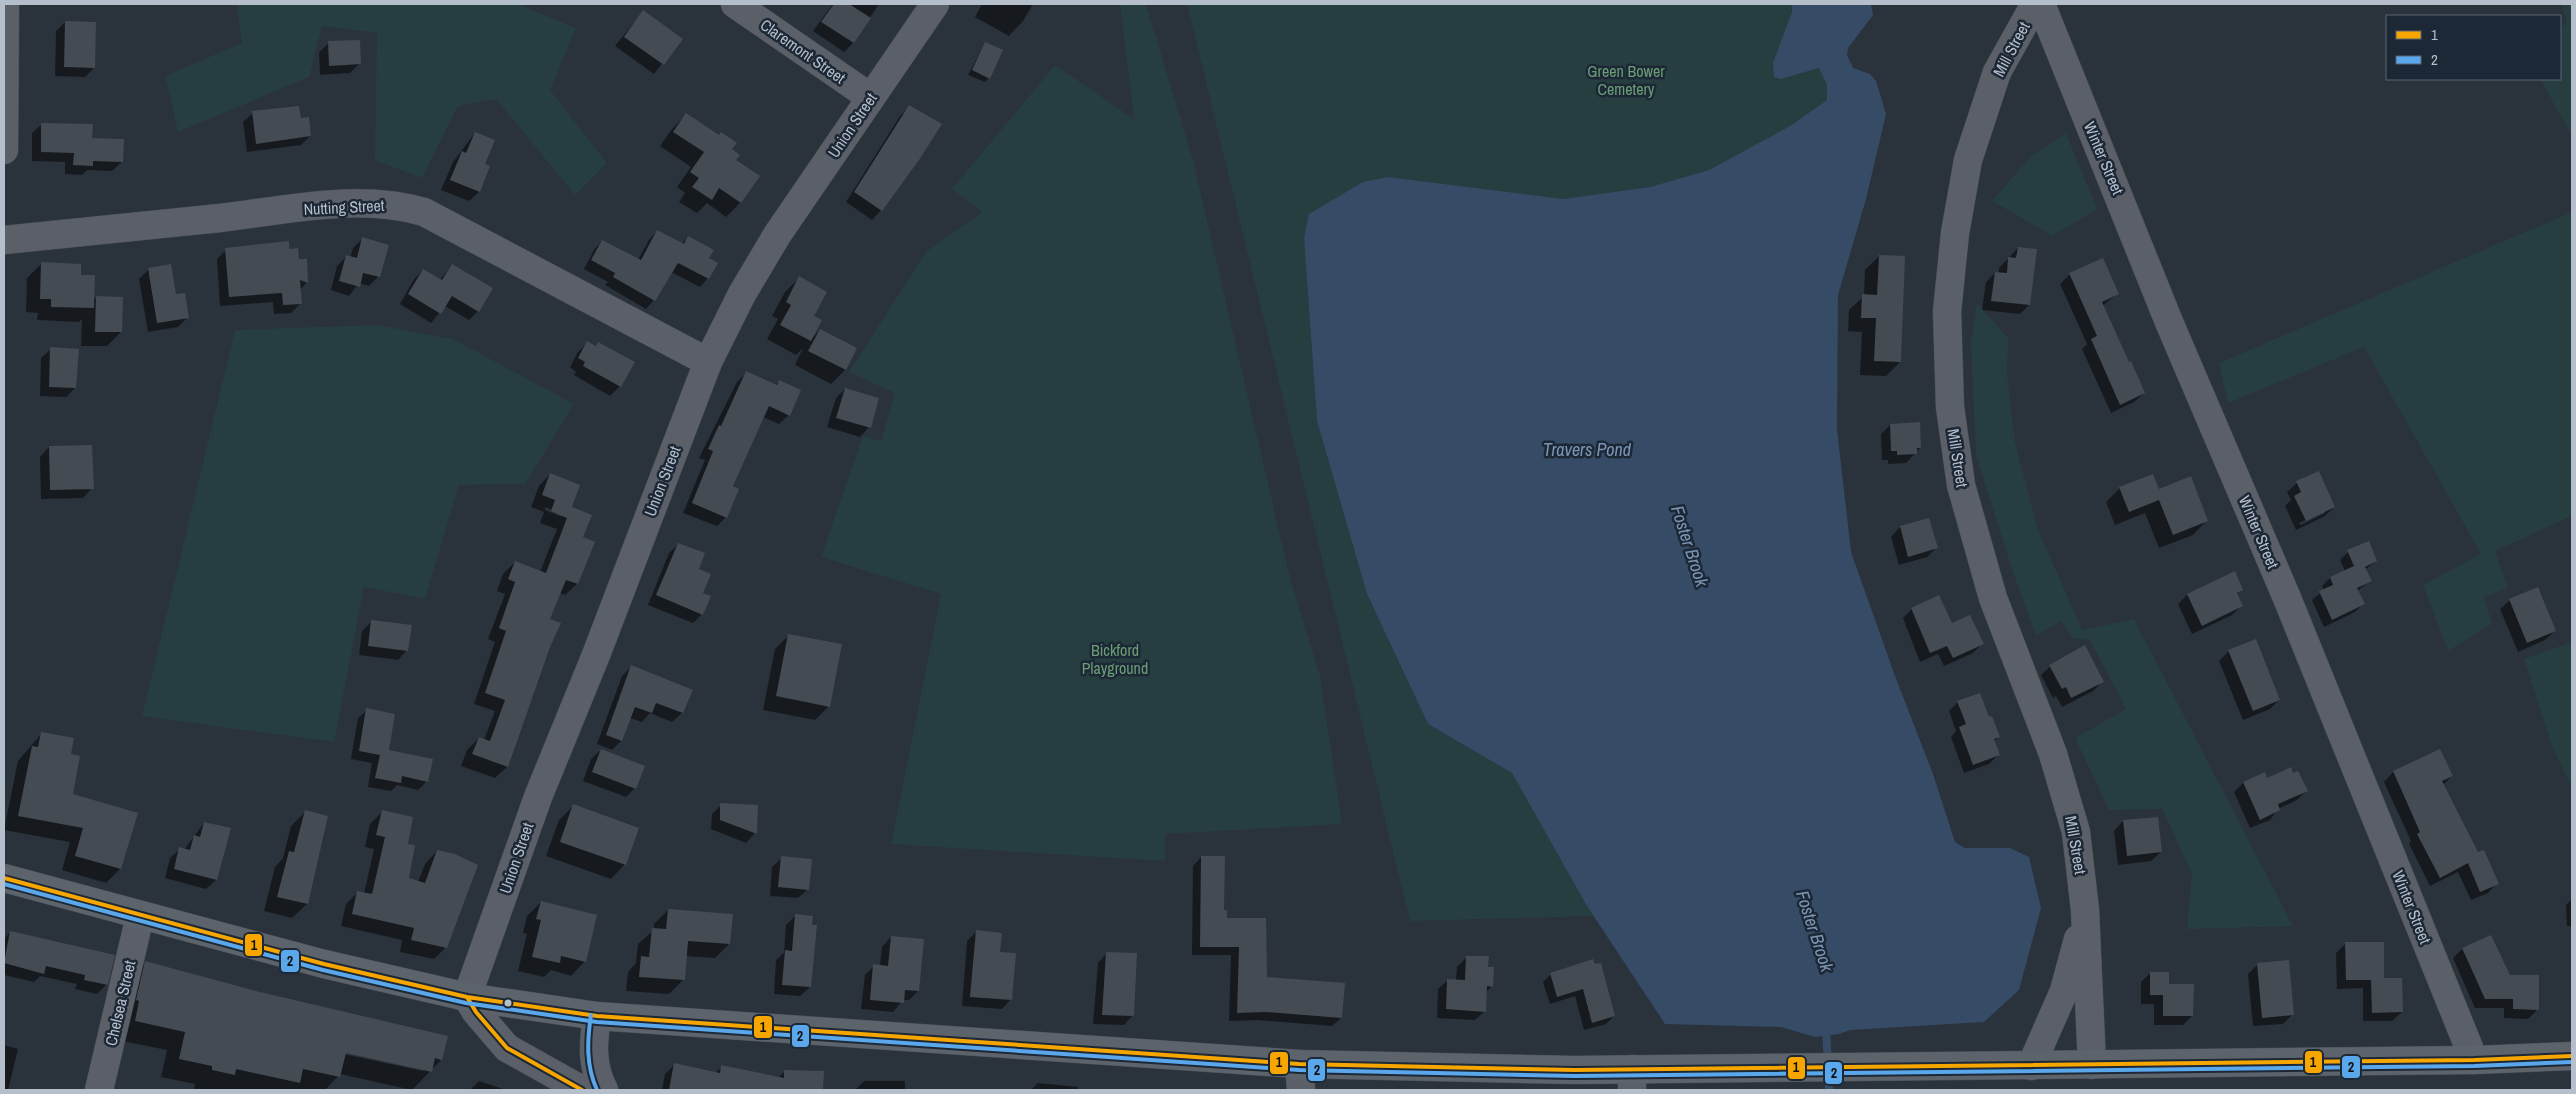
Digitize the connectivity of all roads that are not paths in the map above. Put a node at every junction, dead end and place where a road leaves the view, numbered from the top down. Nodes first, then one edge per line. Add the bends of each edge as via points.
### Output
1 (6, 4) edge
2 (735, 4) edge
3 (935, 4) edge
4 (2035, 4) edge
5 (2041, 4) edge
6 (870, 97) junction
7 (4, 150) edge
8 (4, 240) edge
9 (708, 362) junction
10 (4, 878) edge
11 (2085, 910) junction
12 (140, 916) junction
13 (468, 997) junction
14 (597, 1016) junction
15 (2572, 1056) edge
16 (2474, 1060) junction
17 (1299, 1064) junction
18 (2092, 1065) junction
19 (2031, 1066) junction
20 (1632, 1080) edge
21 (99, 1090) edge
22 (582, 1090) edge
23 (604, 1090) edge
24 (1301, 1090) edge

1 - 7 street
2 - 6 street, Claremont Street
3 - 6 street, Union Street
4 - 11 street, Mill Street via 1997,72 1968,160 1954,233 1947,312 1950,407 1961,485 1993,598 2053,754 2069,806 2079,853
5 - 16 street, Winter Street via 2170,322 2291,607
6 - 9 street, Union Street via 777,235 742,294
8 - 9 street, Nutting Street via 314,207 371,203 400,205 432,217
9 - 13 street, Union Street via 538,797
10 - 12 main road
11 - 18 street, Mill Street
11 - 19 street, Mill Street via 2064,991
12 - 13 main road
12 - 21 street, Chelsea Street
13 - 14 main road
13 - 22 street via 476,1012 507,1048
14 - 17 main road
14 - 23 street via 593,1059
15 - 16 main road
16 - 18 main road
17 - 20 main road via 1575,1070
17 - 24 street
18 - 19 main road
19 - 20 main road via 1801,1069

